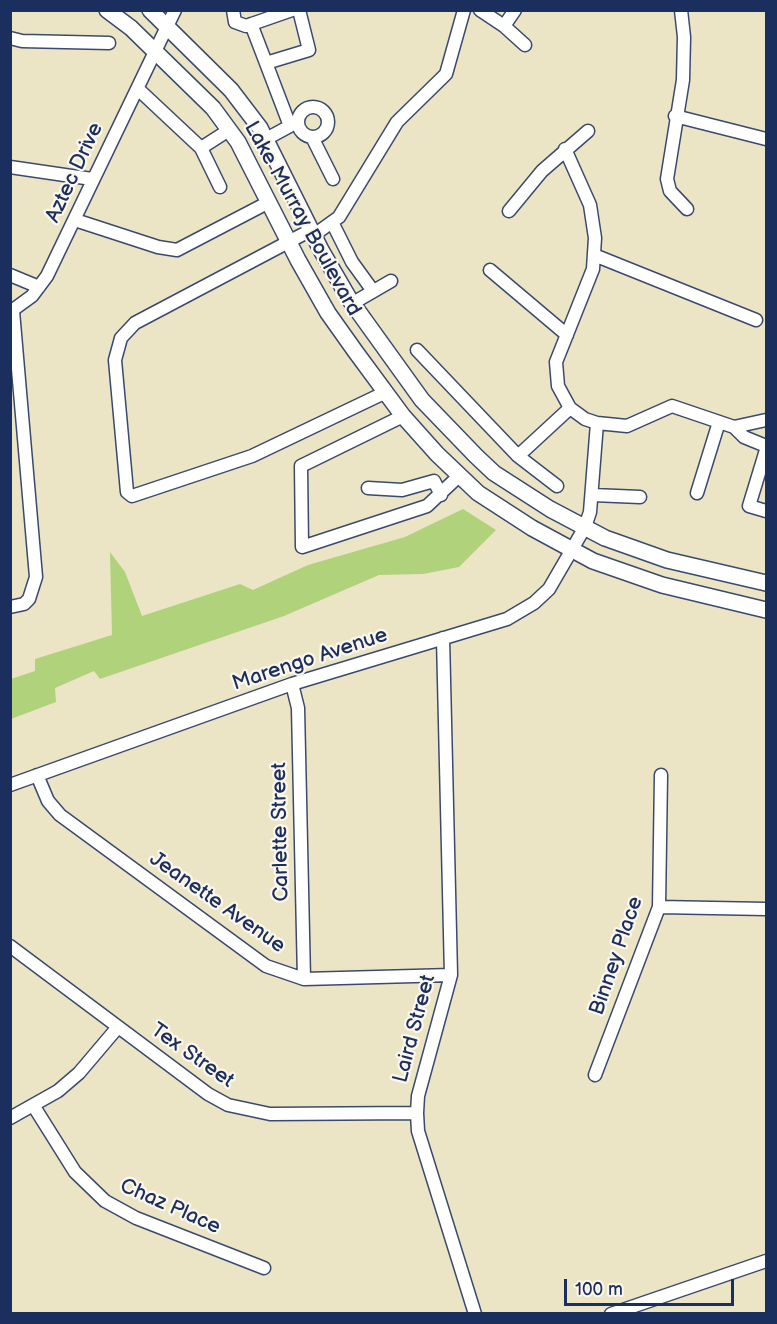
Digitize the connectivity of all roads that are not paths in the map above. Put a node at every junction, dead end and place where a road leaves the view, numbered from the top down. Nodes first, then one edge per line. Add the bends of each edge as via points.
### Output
1 (107, 10) edge
2 (150, 10) edge
3 (175, 10) edge
4 (232, 10) edge
5 (292, 10) edge
6 (299, 10) edge
7 (464, 10) edge
8 (480, 10) edge
9 (515, 10) edge
10 (681, 10) edge
11 (251, 24) junction
12 (504, 26) junction
13 (10, 38) edge
14 (160, 39) junction
15 (109, 43) dead end
16 (525, 45) dead end
17 (266, 63) junction
18 (138, 89) junction
19 (675, 116) junction
20 (294, 125) junction
21 (229, 130) junction
22 (588, 131) dead end
23 (312, 137) junction
24 (766, 138) edge
25 (266, 139) junction
26 (201, 148) junction
27 (565, 149) junction
28 (10, 167) edge
29 (92, 179) junction
30 (333, 179) dead end
31 (220, 187) dead end
32 (269, 202) junction
33 (687, 209) dead end
34 (509, 211) dead end
35 (75, 220) junction
36 (332, 222) junction
37 (313, 232) junction
38 (288, 241) junction
39 (594, 255) junction
40 (490, 270) dead end
41 (10, 275) edge
42 (391, 281) dead end
43 (39, 287) junction
44 (373, 291) junction
45 (352, 303) junction
46 (12, 311) edge
47 (756, 320) dead end
48 (567, 335) junction
49 (417, 350) dead end
50 (384, 393) junction
51 (570, 408) junction
52 (403, 416) junction
53 (766, 420) edge
54 (718, 422) junction
55 (597, 423) junction
56 (734, 427) junction
57 (766, 446) edge
58 (766, 450) edge
59 (476, 456) junction
60 (518, 456) junction
61 (460, 475) junction
62 (557, 486) dead end
63 (368, 488) dead end
64 (697, 493) dead end
65 (441, 495) junction
66 (593, 495) junction
67 (640, 497) dead end
68 (766, 511) edge
69 (585, 528) junction
70 (572, 550) junction
71 (766, 583) edge
72 (10, 607) edge
73 (766, 610) edge
74 (443, 638) junction
75 (292, 684) junction
76 (37, 775) junction
77 (661, 775) dead end
78 (10, 785) edge
79 (659, 907) junction
80 (766, 909) edge
81 (10, 946) edge
82 (451, 975) junction
83 (304, 979) junction
84 (118, 1027) junction
85 (595, 1075) dead end
86 (33, 1105) junction
87 (417, 1113) junction
88 (10, 1118) edge
89 (766, 1261) edge
90 (264, 1268) dead end
91 (475, 1314) edge
92 (611, 1314) edge

1 - 14 main road, Lake Murray Boulevard via 131,28
2 - 14 main road, Lake Murray Boulevard
3 - 14 street, Aztec Drive
4 - 11 street via 235,22
5 - 11 street
6 - 17 street via 309,50
7 - 36 street via 446,74 397,122 339,217
8 - 12 street
9 - 12 street
10 - 19 street via 684,63
11 - 17 street
12 - 16 street
13 - 15 street
14 - 18 street, Aztec Drive
14 - 21 main road, Lake Murray Boulevard
14 - 25 main road, Lake Murray Boulevard via 231,90
17 - 20 street
18 - 26 street
18 - 29 street, Aztec Drive
19 - 24 street
19 - 33 street via 667,179 670,191
20 - 23 street
20 - 23 street via 307,108 323,110 328,118 327,127 321,135
20 - 25 street
21 - 26 street
21 - 32 main road, Lake Murray Boulevard
22 - 27 street
23 - 30 street
25 - 37 main road, Lake Murray Boulevard
26 - 31 street
27 - 34 street
27 - 39 street via 590,205
28 - 29 street
29 - 35 street, Aztec Drive
32 - 35 street via 177,250
32 - 38 main road, Lake Murray Boulevard
35 - 43 street, Aztec Drive
36 - 37 street
36 - 44 street via 352,262
37 - 38 street
37 - 45 main road, Lake Murray Boulevard
38 - 50 main road, Lake Murray Boulevard via 328,313
38 - 50 street via 135,323 121,338 116,360 127,492 132,496 252,456
39 - 47 street
39 - 48 street via 593,269
40 - 48 street
41 - 43 street
42 - 44 street
43 - 46 street, Aztec Drive
44 - 45 street
45 - 59 main road, Lake Murray Boulevard via 422,400
46 - 72 street via 36,577 24,604
48 - 51 street via 556,362 558,386
49 - 60 street
50 - 52 main road, Lake Murray Boulevard
51 - 55 street
51 - 60 street
52 - 61 main road, Lake Murray Boulevard
52 - 65 street via 301,466 302,547 427,506
53 - 56 street
54 - 55 street via 672,406 627,426
54 - 56 street
54 - 64 street
55 - 66 street, Marengo Avenue
56 - 57 street via 744,437
58 - 68 street via 749,506
59 - 61 main road
59 - 69 main road, Lake Murray Boulevard via 502,478
60 - 62 street
61 - 65 street
61 - 70 main road, Lake Murray Boulevard via 478,493
63 - 65 street via 402,490 434,481
66 - 67 street
66 - 69 street, Marengo Avenue
69 - 70 street, Marengo Avenue
69 - 71 main road, Lake Murray Boulevard via 667,560
70 - 73 main road, Lake Murray Boulevard via 662,585
70 - 74 street, Marengo Avenue via 549,589 526,609 507,619
74 - 75 street, Marengo Avenue
74 - 82 street, Laird Street
75 - 76 street, Marengo Avenue
75 - 83 street, Carlette Street via 298,708
76 - 78 street, Marengo Avenue
76 - 83 street, Jeanette Avenue via 48,801 60,815 266,966
77 - 79 street, Binney Place
79 - 80 street
79 - 85 street, Binney Place
81 - 84 street, Tex Street
82 - 83 street, Jeanette Avenue
82 - 87 street, Laird Street via 418,1096
84 - 86 street via 80,1073
84 - 87 street, Tex Street via 208,1094 239,1109 270,1114
86 - 88 street
86 - 90 street, Chaz Place via 75,1172 105,1201 136,1218
87 - 91 street, Laird Street via 418,1131
89 - 92 street

